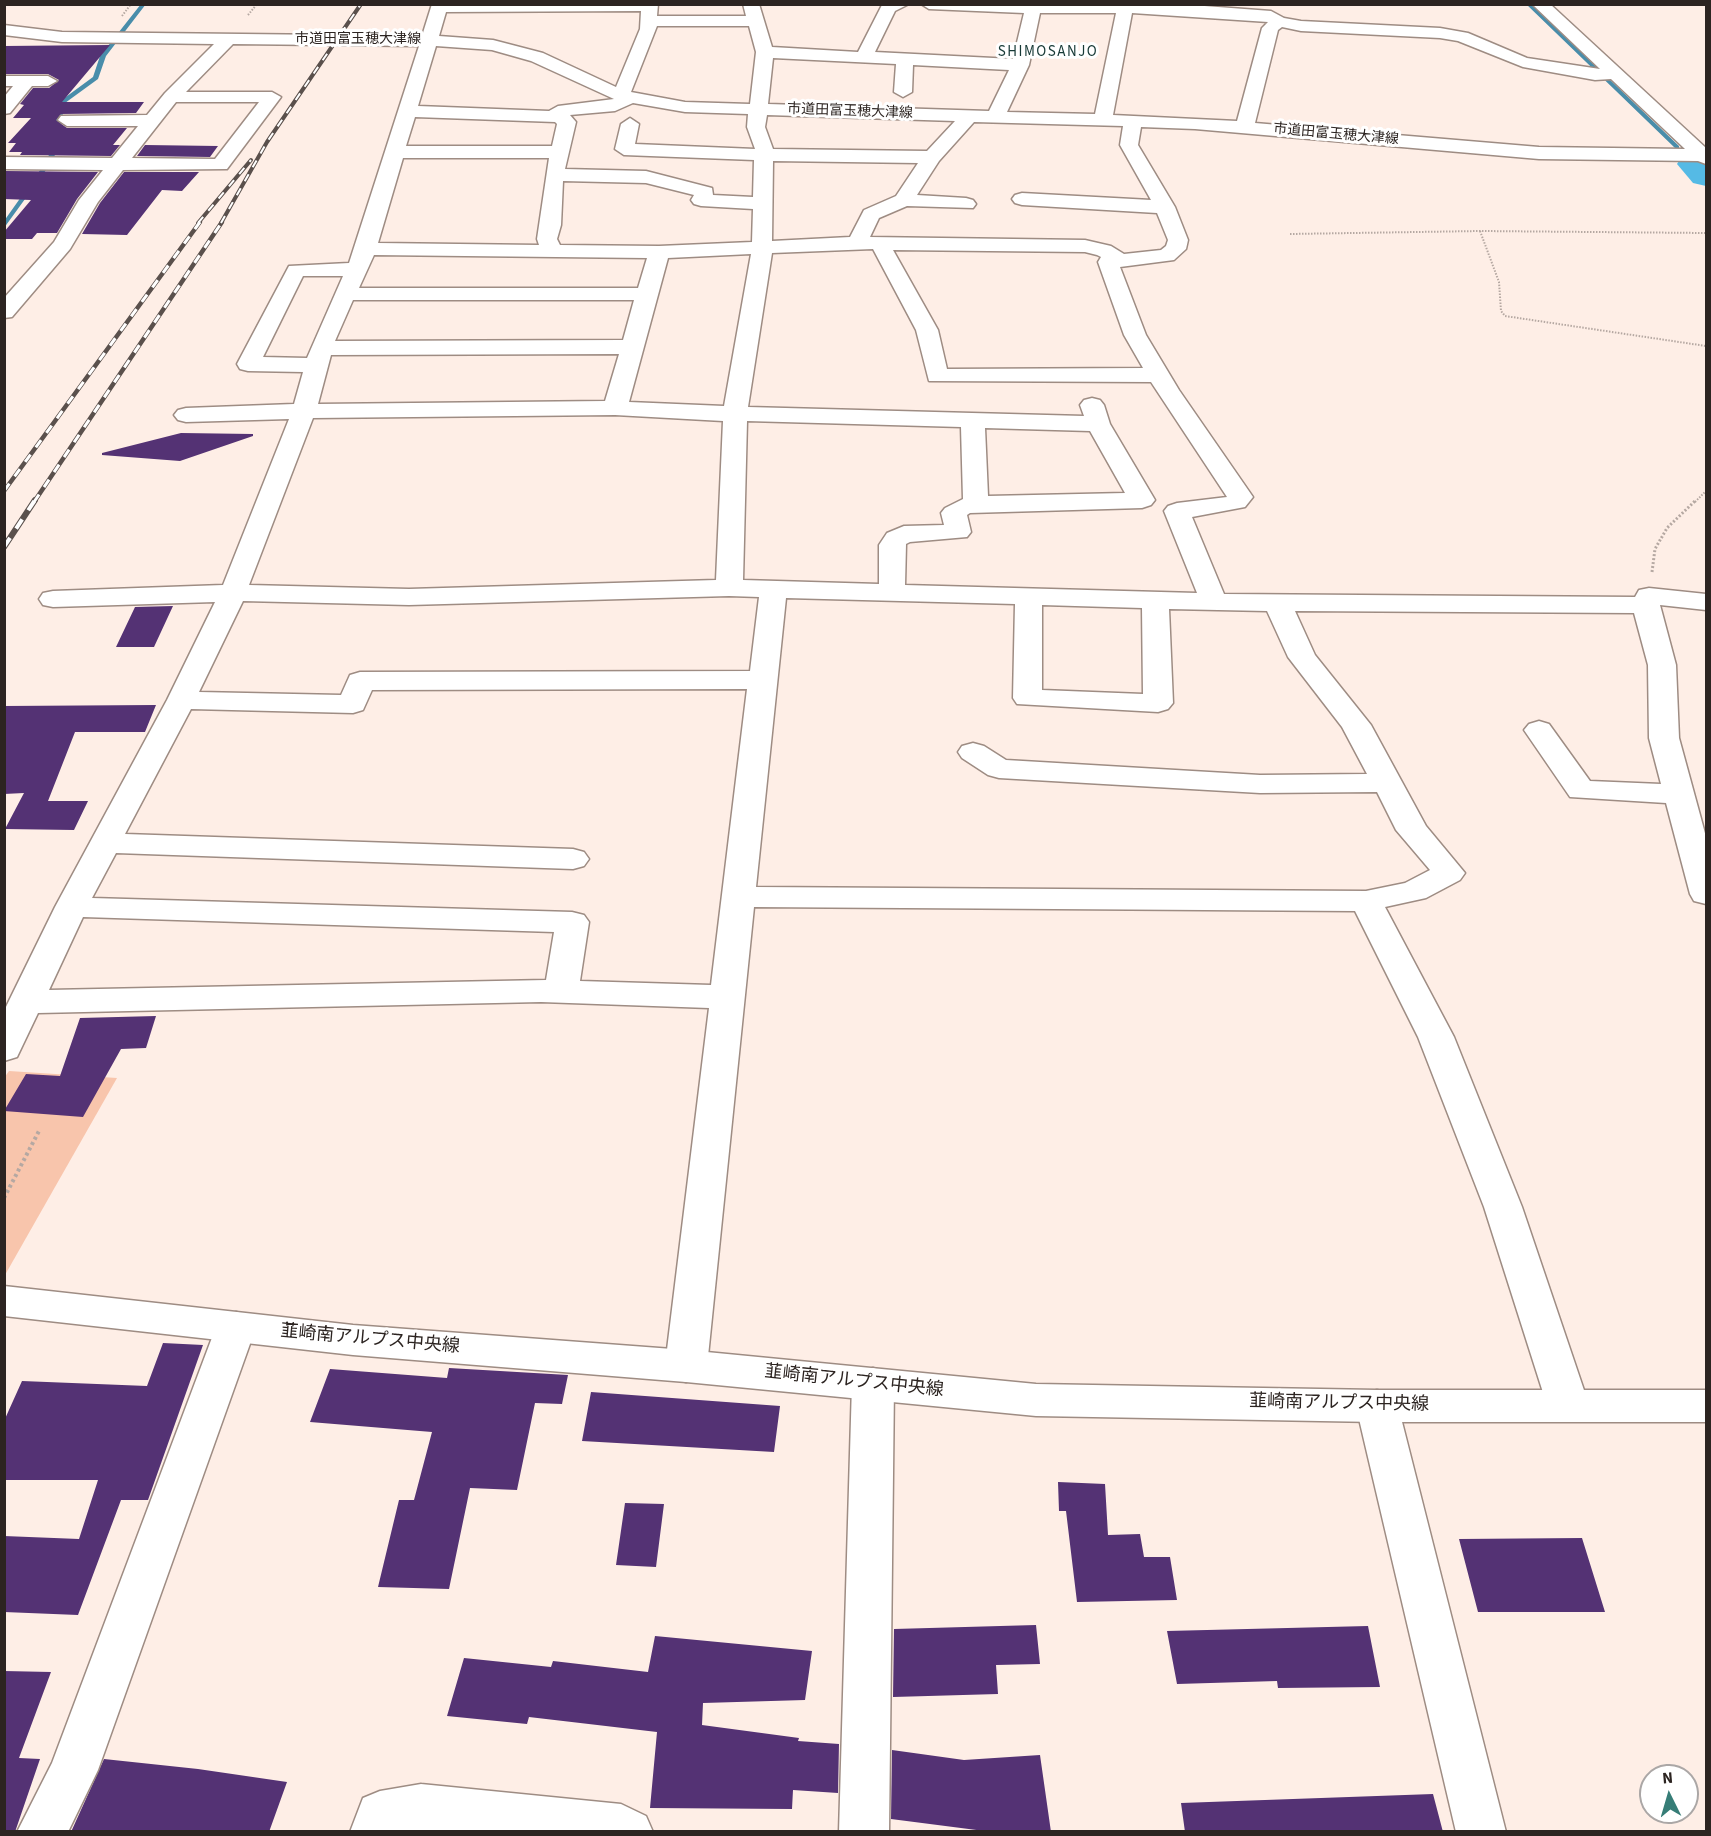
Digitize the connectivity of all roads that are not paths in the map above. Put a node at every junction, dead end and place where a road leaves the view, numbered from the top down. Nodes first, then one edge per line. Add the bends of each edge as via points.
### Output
1 (901, 4) edge
2 (929, 4) edge
3 (1540, 4) edge
4 (439, 6) edge
5 (1054, 6) edge
6 (1126, 6) edge
7 (1033, 9) junction
8 (649, 10) edge
9 (753, 13) edge
10 (1275, 14) edge
11 (4, 30) edge
12 (62, 37) junction
13 (4, 38) edge
14 (228, 39) junction
15 (428, 40) junction
16 (765, 52) junction
17 (864, 57) junction
18 (904, 59) junction
19 (1020, 65) junction
20 (1607, 74) junction
21 (4, 81) edge
22 (27, 81) junction
23 (48, 81) dead end
24 (903, 92) dead end
25 (622, 96) junction
26 (171, 97) junction
27 (4, 109) edge
28 (756, 110) junction
29 (407, 111) junction
30 (970, 116) junction
31 (996, 116) junction
32 (561, 117) junction
33 (1103, 119) junction
34 (67, 120) dead end
35 (1133, 120) junction
36 (151, 121) junction
37 (630, 124) dead end
38 (1245, 126) junction
39 (395, 152) junction
40 (559, 152) junction
41 (764, 156) junction
42 (1705, 156) edge
43 (932, 157) junction
44 (4, 163) edge
45 (117, 164) junction
46 (554, 175) junction
47 (1022, 199) dead end
48 (904, 200) junction
49 (763, 204) junction
50 (966, 204) dead end
51 (1165, 207) junction
52 (857, 243) junction
53 (880, 244) junction
54 (552, 249) junction
55 (762, 249) junction
56 (659, 252) junction
57 (362, 259) junction
58 (1121, 261) junction
59 (348, 294) junction
60 (648, 294) junction
61 (4, 312) edge
62 (634, 347) junction
63 (319, 357) junction
64 (1158, 375) junction
65 (937, 376) junction
66 (1007, 376) junction
67 (615, 408) junction
68 (304, 411) junction
69 (735, 414) junction
70 (186, 416) dead end
71 (934, 420) junction
72 (972, 421) junction
73 (1018, 422) junction
74 (976, 504) junction
75 (729, 588) junction
76 (773, 589) junction
77 (892, 592) junction
78 (233, 593) junction
79 (1029, 596) junction
80 (53, 599) dead end
81 (1155, 600) junction
82 (1648, 600) junction
83 (1214, 602) junction
84 (1277, 602) junction
85 (1707, 602) edge
86 (762, 680) junction
87 (181, 700) junction
88 (1539, 730) dead end
89 (973, 752) dead end
90 (1387, 783) junction
91 (1679, 794) junction
92 (104, 843) junction
93 (573, 859) dead end
94 (1707, 894) edge
95 (738, 897) junction
96 (1366, 901) junction
97 (71, 907) junction
98 (561, 992) junction
99 (726, 997) junction
100 (28, 1002) junction
101 (4, 1049) edge
102 (4, 1301) edge
103 (236, 1327) junction
104 (686, 1366) junction
105 (873, 1384) junction
106 (1568, 1405) junction
107 (1377, 1406) junction
108 (1707, 1406) edge
109 (42, 1832) edge
110 (375, 1832) edge
111 (628, 1832) edge
112 (864, 1832) edge
113 (1480, 1832) edge

1 - 17 street via 888,8
2 - 7 street
3 - 20 street
4 - 8 street
4 - 15 street
5 - 6 street
5 - 7 street
6 - 10 street
6 - 33 street
7 - 19 street
8 - 9 street
8 - 25 street
9 - 16 street
10 - 20 street via 1440,33 1523,62
10 - 38 street
11 - 12 street, 市道田富玉穂大津線
12 - 13 street
12 - 14 street, 市道田富玉穂大津線
14 - 15 street, 市道田富玉穂大津線
14 - 26 street
15 - 25 street, 市道田富玉穂大津線 via 465,41 517,50
15 - 29 street
16 - 17 street
16 - 28 street
17 - 18 street
18 - 19 street
18 - 24 street
19 - 31 street
20 - 42 street
21 - 22 street
22 - 23 street
22 - 27 street
25 - 28 street, 市道田富玉穂大津線 via 685,106
25 - 32 street via 615,106 567,108 558,111
26 - 36 street
26 - 45 street via 272,97 220,165
28 - 30 street, 市道田富玉穂大津線
28 - 41 street
29 - 32 street
29 - 39 street
30 - 31 street, 市道田富玉穂大津線
30 - 43 street
31 - 33 street, 市道田富玉穂大津線
32 - 40 street via 567,122
33 - 35 street, 市道田富玉穂大津線
34 - 36 street
35 - 38 street, 市道田富玉穂大津線
35 - 51 street via 1130,145
36 - 45 street
37 - 41 street via 624,149
38 - 42 street, 市道田富玉穂大津線 via 1539,153
39 - 40 street
39 - 57 street
40 - 46 street
41 - 43 street
41 - 49 street
43 - 48 street
44 - 45 street
45 - 61 street via 89,200 63,245
46 - 49 street via 646,177 705,192 701,200
46 - 54 street via 547,239
47 - 51 street
48 - 50 street
48 - 52 street via 871,214
49 - 55 street
51 - 58 street via 1178,240 1176,249 1167,256
52 - 53 street
52 - 55 street
53 - 58 street via 1085,246 1104,250
53 - 65 street via 927,330
54 - 56 street
54 - 57 street
55 - 56 street
55 - 69 street
56 - 60 street
57 - 59 street
57 - 63 street via 296,270 248,363
58 - 64 street via 1108,262 1135,335
59 - 60 street
59 - 63 street
60 - 62 street
62 - 63 street
62 - 67 street
63 - 68 street
64 - 66 street
64 - 83 street via 1240,496 1236,502 1222,506 1177,511
65 - 66 street
65 - 71 street
66 - 73 street via 1010,409
67 - 68 street
67 - 69 street
68 - 70 street
68 - 78 street
69 - 71 street
69 - 75 street
71 - 72 street
72 - 73 street
72 - 74 street
73 - 74 street via 1095,415 1142,500
74 - 77 street via 954,513 957,532 904,534 896,539 892,545
75 - 76 street
75 - 78 street via 409,597
76 - 77 street
76 - 86 street
77 - 79 street
78 - 80 street
78 - 87 street
79 - 81 street
79 - 81 street via 1026,698 1158,703
81 - 83 street
82 - 84 street
82 - 85 street
82 - 91 street via 1662,665 1664,738
83 - 84 street
84 - 90 street via 1302,657 1356,725
86 - 87 street via 360,681 353,704
86 - 95 street
87 - 92 street
88 - 91 street via 1581,790
89 - 90 street via 999,769 1260,784
90 - 96 street via 1412,830 1449,873 1414,891
91 - 94 street
92 - 93 street
92 - 97 street
95 - 96 street
95 - 99 street
96 - 106 street via 1440,1048 1503,1207
97 - 98 street via 572,922
97 - 100 street
98 - 99 street
98 - 100 street
99 - 104 street
100 - 101 street
102 - 103 street, 韮崎南アルプス中央線
103 - 104 street, 韮崎南アルプス中央線
103 - 109 street via 74,1770
104 - 105 street, 韮崎南アルプス中央線
105 - 107 street, 韮崎南アルプス中央線 via 1036,1400
105 - 112 street
106 - 107 street, 韮崎南アルプス中央線
106 - 108 street, 韮崎南アルプス中央線
107 - 113 street
110 - 111 street via 380,1814 421,1807 621,1827

